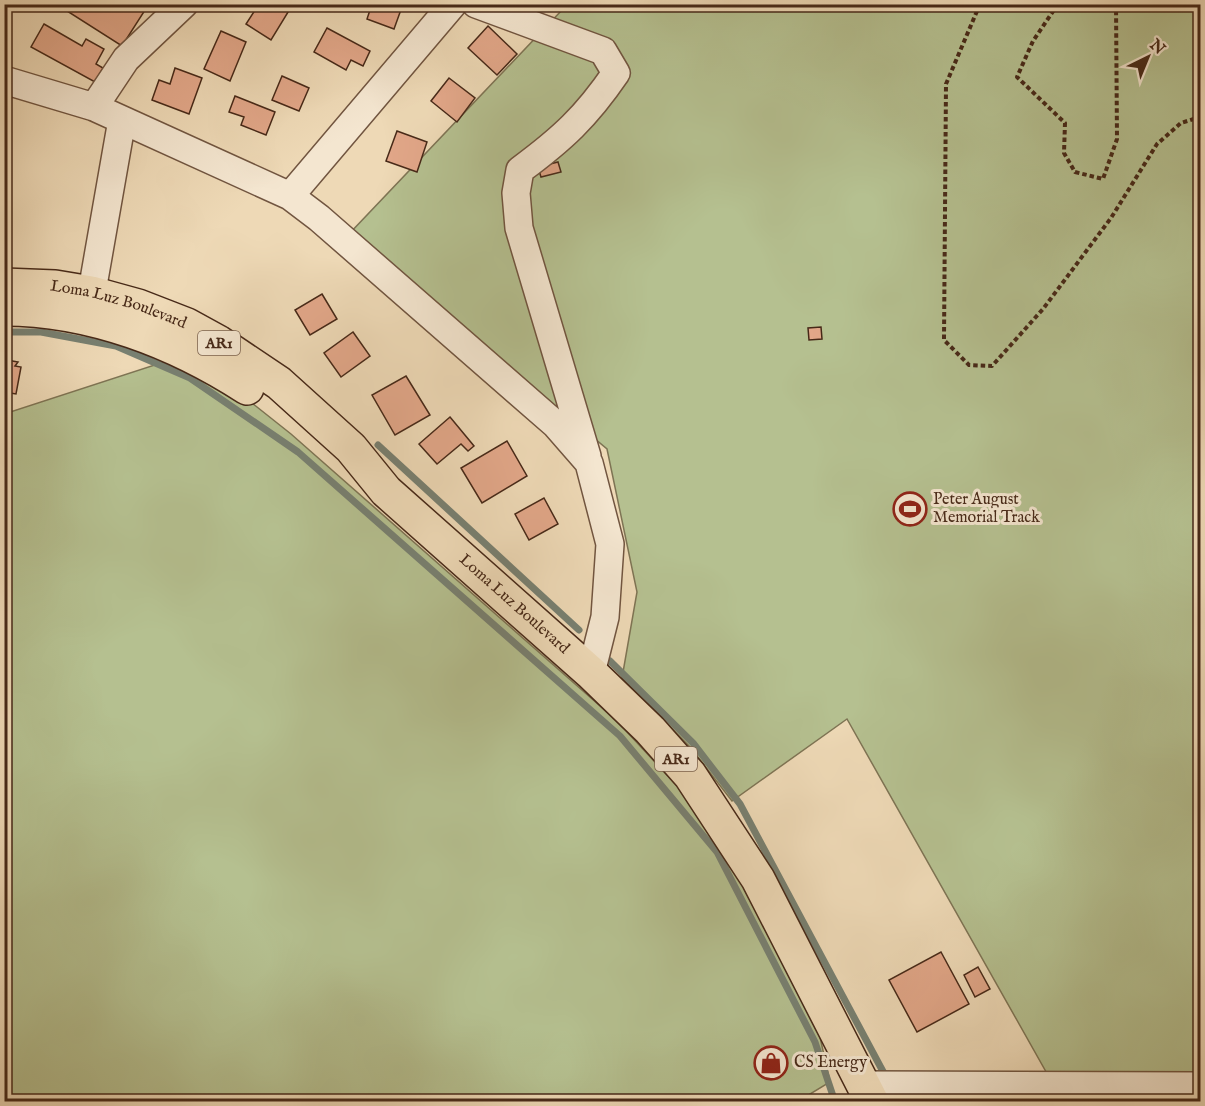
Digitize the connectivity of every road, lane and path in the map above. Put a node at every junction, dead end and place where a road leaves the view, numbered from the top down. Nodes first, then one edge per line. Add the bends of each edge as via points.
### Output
1 (184, 4) edge
2 (453, 4) edge
3 (476, 4) edge
4 (980, 4) edge
5 (1058, 4) edge
6 (1116, 4) edge
7 (4, 80) edge
8 (94, 107) junction
9 (1200, 117) edge
10 (122, 120) junction
11 (290, 196) junction
12 (4, 285) edge
13 (89, 306) junction
14 (4, 309) edge
15 (589, 463) junction
16 (591, 673) junction
17 (1200, 1086) edge
18 (868, 1093) edge

1 - 8 street via 126,59
2 - 11 street
3 - 15 street via 603,51 616,73 591,110 520,170 516,193 519,228
4 - 9 path via 946,84 944,340 969,365 992,366 1111,218 1157,144 1181,123
5 - 6 path via 1033,41 1017,76 1065,123 1064,153 1075,172 1103,179 1117,139
7 - 8 street
8 - 10 street
10 - 11 street
10 - 13 street
11 - 15 street via 555,424
12 - 13 highway, Loma Luz Boulevard / AR1 via 55,287
13 - 14 highway, AR1 via 51,313
13 - 16 highway, Loma Luz Boulevard / AR1 via 138,306 187,326 279,384 351,448 386,491
15 - 16 street via 610,544 604,617
16 - 18 highway, Loma Luz Boulevard / AR1 via 684,768 722,821 758,879
17 - 18 street

